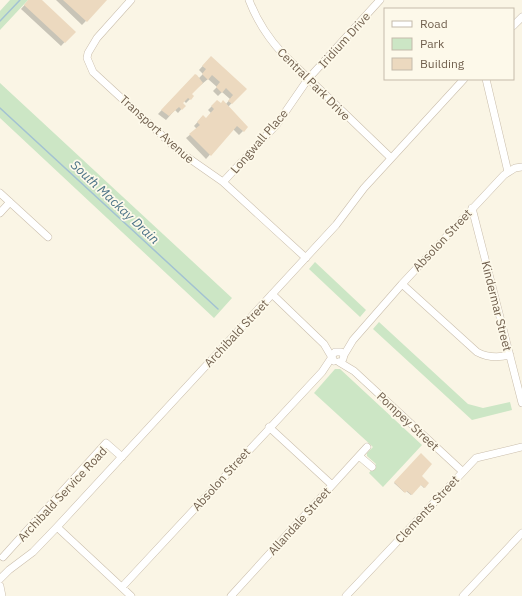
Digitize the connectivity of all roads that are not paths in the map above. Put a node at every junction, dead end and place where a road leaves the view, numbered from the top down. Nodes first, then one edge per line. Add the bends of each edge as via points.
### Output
1 (131, 0) edge
2 (249, 0) edge
3 (380, 0) edge
4 (522, 17) edge
5 (514, 25) edge
6 (308, 79) junction
7 (463, 80) edge
8 (486, 80) edge
9 (391, 158) junction
10 (522, 167) edge
11 (508, 172) junction
12 (222, 182) junction
13 (0, 193) edge
14 (10, 202) junction
15 (472, 208) junction
16 (0, 213) edge
17 (48, 237) dead end
18 (306, 258) junction
19 (402, 284) junction
20 (272, 294) junction
21 (510, 355) junction
22 (338, 356) junction
23 (522, 403) edge
24 (269, 427) junction
25 (368, 447) dead end
26 (522, 447) edge
27 (360, 456) junction
28 (122, 457) junction
29 (372, 467) dead end
30 (462, 471) junction
31 (332, 485) junction
32 (57, 527) junction
33 (522, 533) edge
34 (3, 557) dead end
35 (0, 579) edge
36 (0, 586) edge
37 (122, 588) junction
38 (2, 596) edge
39 (131, 596) edge
40 (231, 596) edge
41 (346, 596) edge
42 (463, 596) edge

1 - 12 street, Transport Avenue via 92,46 87,58 89,65 180,152
2 - 6 street, Central Park Drive via 271,41
3 - 6 street, Iridium Drive
4 - 5 street
6 - 9 street, Central Park Drive
6 - 12 street, Longwall Place via 277,124
7 - 9 street, Archibald Street
8 - 11 street
9 - 18 street, Archibald Street
10 - 11 street, Absolon Street
11 - 15 street, Absolon Street
12 - 18 street, Transport Avenue
13 - 14 street
14 - 16 street
14 - 17 street
15 - 19 street, Absolon Street
15 - 21 street, Kindermar Street
18 - 20 street, Archibald Street
19 - 21 street via 483,356 494,358
19 - 22 street, Absolon Street
20 - 22 street, Pompey Street
20 - 28 street, Archibald Street
21 - 23 street, Kindermar Street
22 - 24 street, Absolon Street
22 - 30 street, Pompey Street
24 - 31 street
24 - 37 street, Absolon Street
25 - 27 street, Allandale Street
26 - 30 street, Clements Street via 476,458
27 - 29 street
27 - 31 street, Allandale Street
28 - 32 street, Archibald Street
28 - 34 street, Archibald Service Road via 106,443
30 - 41 street, Clements Street
31 - 40 street, Allandale Street
32 - 35 street, Archibald Street via 33,552
32 - 37 street
33 - 42 street
36 - 38 street
37 - 39 street

